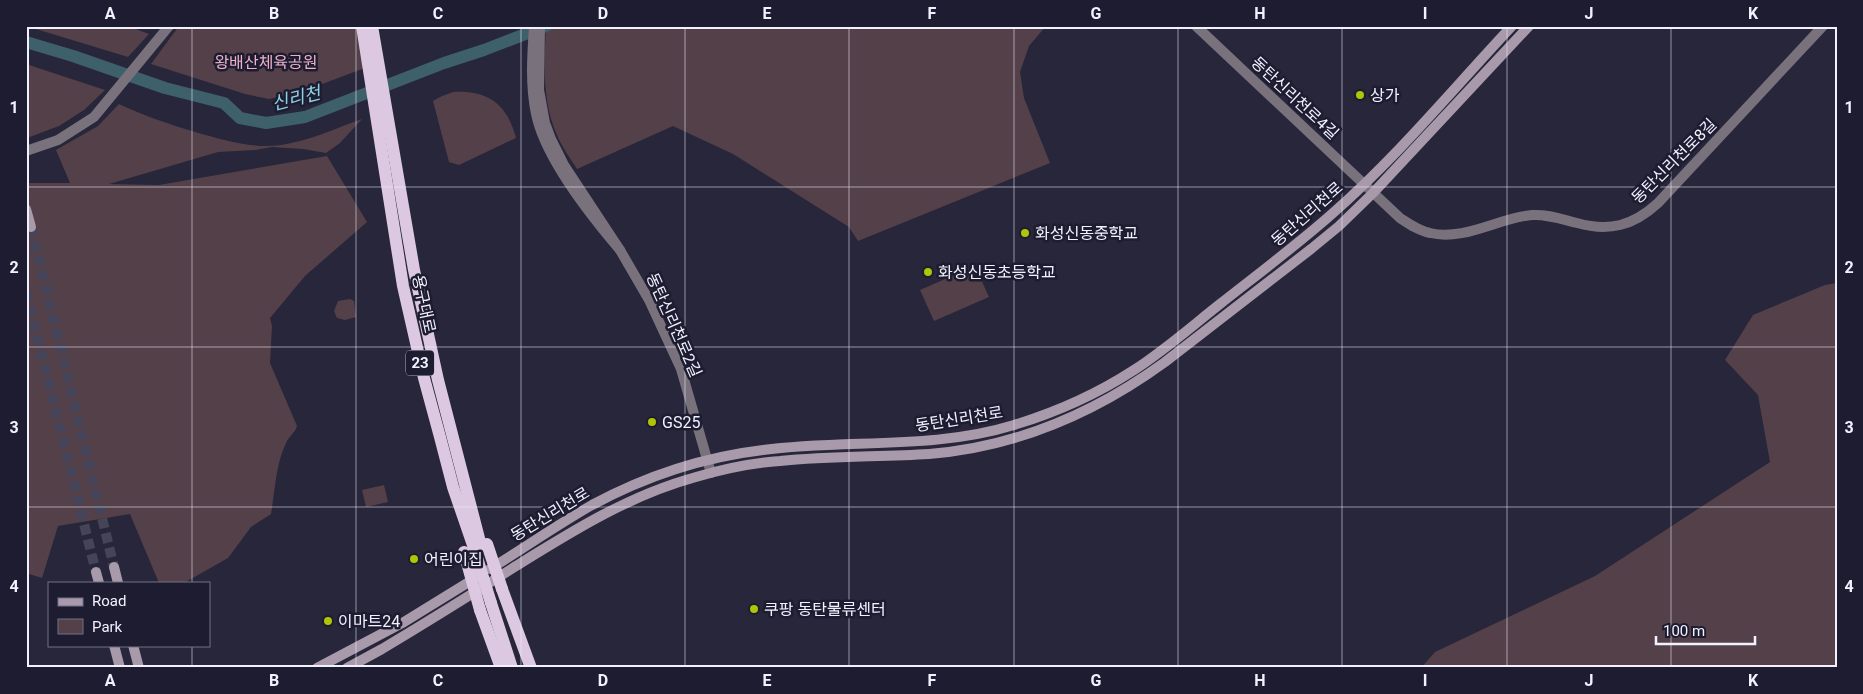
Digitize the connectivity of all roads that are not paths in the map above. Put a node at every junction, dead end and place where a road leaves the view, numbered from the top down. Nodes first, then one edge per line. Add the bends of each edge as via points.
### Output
1 (169, 26) edge
2 (362, 26) edge
3 (372, 26) edge
4 (534, 26) edge
5 (540, 26) edge
6 (1196, 26) edge
7 (1512, 26) edge
8 (1529, 26) edge
9 (1824, 26) edge
10 (536, 60) junction
11 (26, 151) edge
12 (391, 173) junction
13 (1364, 184) junction
14 (1373, 193) junction
15 (26, 209) edge
16 (31, 227) dead end
17 (707, 461) junction
18 (711, 473) junction
19 (466, 511) junction
20 (476, 548) junction
21 (114, 567) tunnel mouth
22 (96, 572) tunnel mouth
23 (99, 582) edge
24 (118, 582) edge
25 (493, 602) junction
26 (404, 622) junction
27 (411, 632) junction
28 (114, 646) edge
29 (133, 646) edge
30 (120, 668) edge
31 (139, 668) edge
32 (317, 668) edge
33 (347, 668) edge
34 (501, 668) edge
35 (512, 668) edge
36 (522, 668) edge
37 (531, 668) edge

1 - 11 street via 94,117 58,140
2 - 12 highway, 용구대로 / 23
3 - 12 highway, 용구대로 / 23
4 - 10 street, 동탄신리천로2길
5 - 10 street, 동탄신리천로2길
6 - 13 street, 동탄신리천로4길
7 - 13 main road, 동탄신리천로
8 - 14 main road, 동탄신리천로
9 - 14 street, 동탄신리천로8길 via 1658,203 1633,221 1606,227 1549,215 1529,215 1443,235 1412,226
10 - 17 street, 동탄신리천로2길 via 541,106 551,139 650,300 681,369
12 - 19 highway, 용구대로 / 23
13 - 14 street, 동탄신리천로4길
13 - 17 main road, 동탄신리천로 via 1309,234 1137,368 1058,410 1014,425 958,438 791,447
14 - 18 main road, 동탄신리천로 via 1312,249 1165,362 1122,392 1071,418 1018,437 962,450 780,460
15 - 16 main road
17 - 18 street, 동탄신리천로2길
17 - 26 main road, 동탄신리천로 via 648,480 590,506
18 - 27 main road, 동탄신리천로 via 658,489 594,518
19 - 20 highway
19 - 20 highway, 용구대로 / 23
20 - 25 highway, bridge
20 - 25 highway, 용구대로 / 23
21 - 24 main road
22 - 23 main road
25 - 34 highway
25 - 35 highway, 용구대로 / 23
25 - 36 highway, 용구대로 / 23
25 - 37 highway
26 - 27 main road
26 - 32 main road, 동탄신리천로
27 - 33 main road, 동탄신리천로
28 - 30 main road
29 - 31 main road

